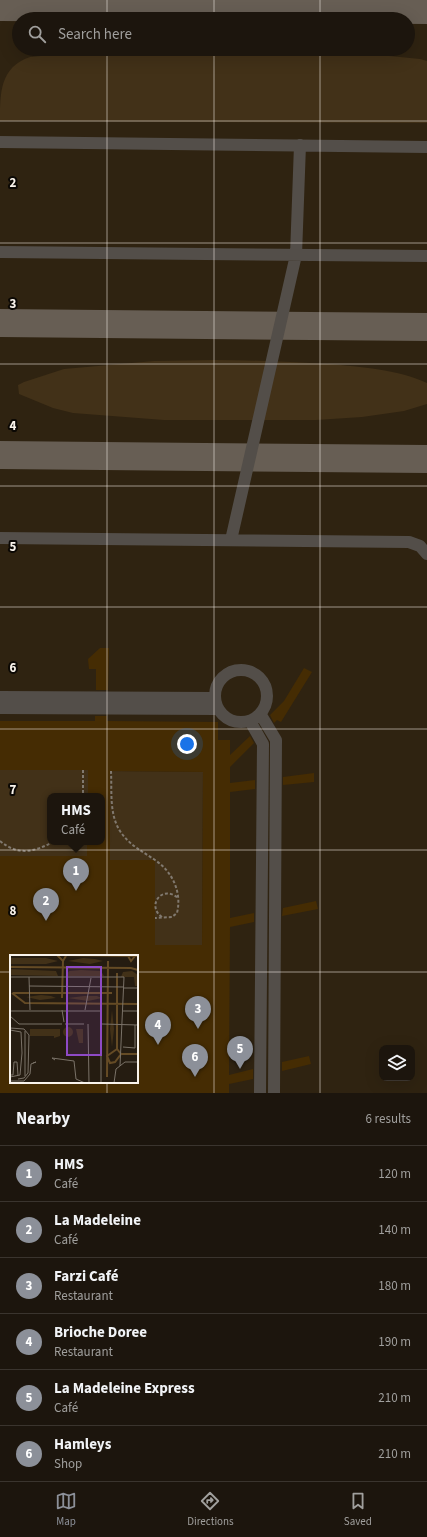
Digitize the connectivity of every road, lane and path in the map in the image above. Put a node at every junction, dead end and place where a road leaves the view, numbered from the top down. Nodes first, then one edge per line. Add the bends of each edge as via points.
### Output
1 (0, 142) edge
2 (300, 145) junction
3 (427, 147) edge
4 (0, 252) edge
5 (296, 255) junction
6 (427, 256) edge
7 (0, 538) edge
8 (231, 540) junction
9 (427, 554) edge
10 (0, 697) edge
11 (216, 704) junction
12 (0, 708) edge
13 (261, 715) junction
14 (250, 722) junction
15 (83, 770) dead end
16 (111, 771) dead end
17 (83, 793) edge
18 (0, 841) edge
19 (47, 845) edge
20 (179, 899) junction
21 (155, 918) dead end
22 (163, 918) junction
23 (260, 1093) edge
24 (274, 1093) edge

1 - 2 lane
2 - 3 lane
2 - 5 lane
4 - 5 lane
5 - 6 lane
5 - 8 lane
7 - 8 lane
8 - 9 lane via 409,542 420,546
10 - 11 lane
11 - 12 lane
11 - 13 lane via 215,688 223,677 234,671 247,671 258,676 267,692 266,704
11 - 14 lane via 230,721
13 - 14 lane
13 - 24 lane via 276,740
14 - 23 lane via 263,744
15 - 17 path
16 - 20 path via 112,810 120,831 130,844 166,870 175,883
18 - 19 path via 14,849 26,851
20 - 22 path via 178,913
20 - 22 path via 174,895 160,895 156,910
21 - 22 path

